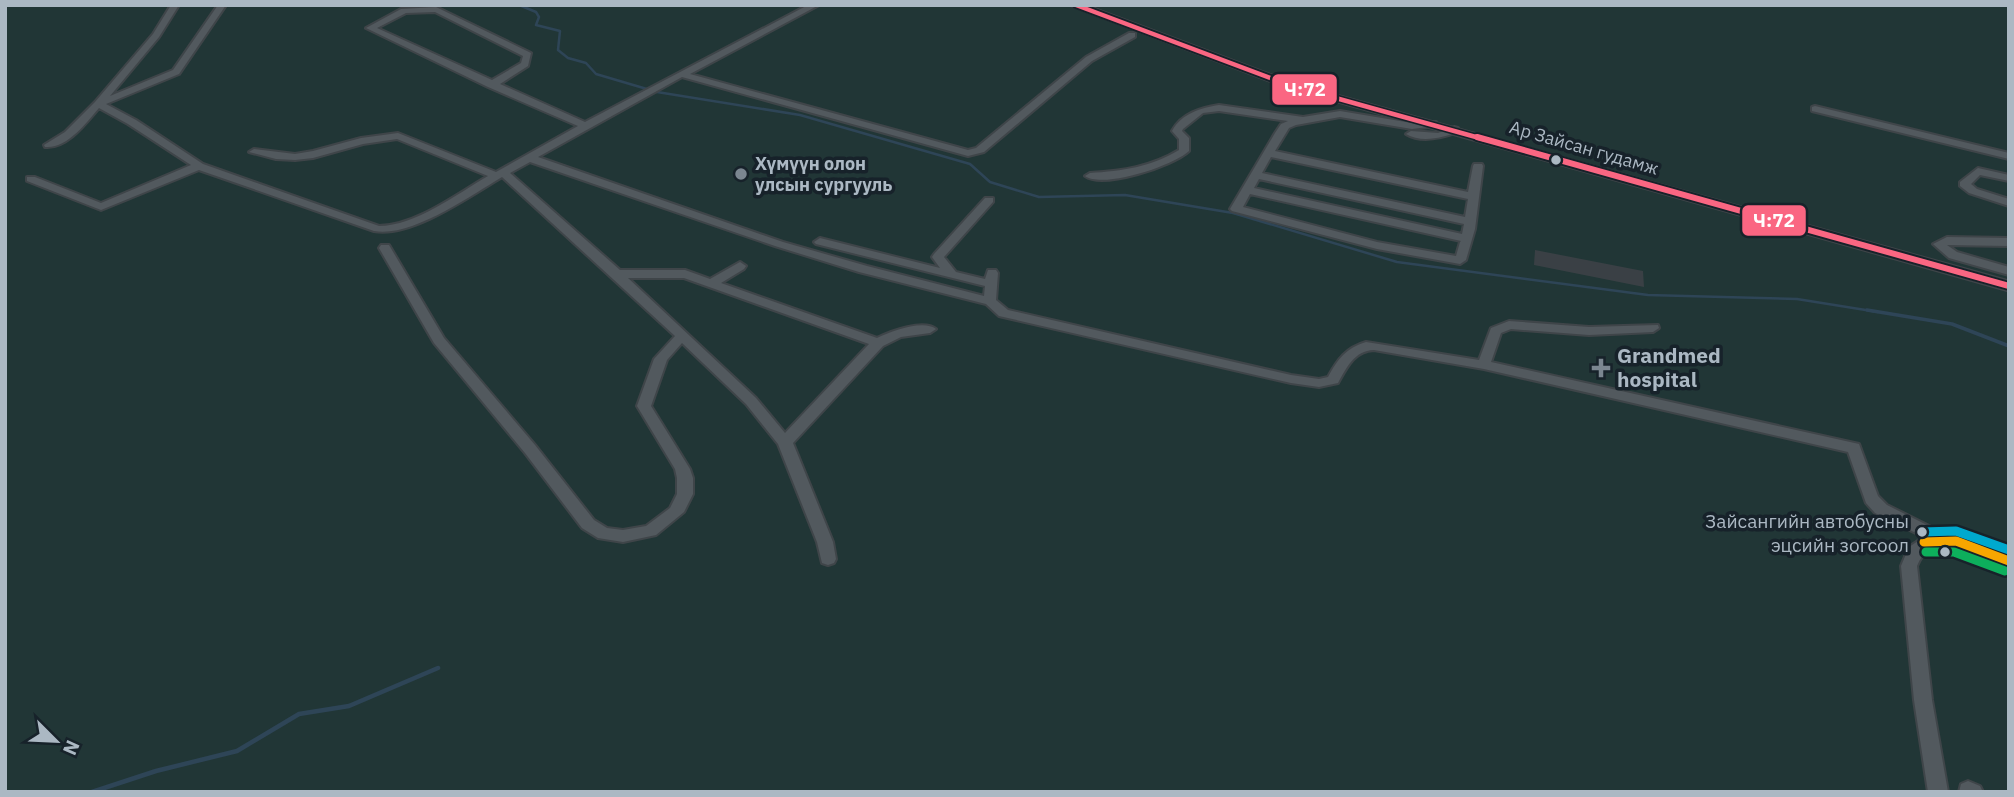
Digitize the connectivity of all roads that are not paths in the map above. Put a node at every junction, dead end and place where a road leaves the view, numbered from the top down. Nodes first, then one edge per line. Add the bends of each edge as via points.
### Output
1 (175, 5) edge
2 (222, 5) edge
3 (816, 5) edge
4 (1075, 5) edge
5 (1132, 36) dead end
6 (681, 74) junction
7 (491, 85) junction
8 (98, 104) junction
9 (1815, 109) dead end
10 (1325, 116) junction
11 (1304, 120) junction
12 (1432, 124) junction
13 (584, 126) junction
14 (1454, 130) junction
15 (49, 145) dead end
16 (254, 152) dead end
17 (1268, 153) junction
18 (2009, 156) edge
19 (530, 158) junction
20 (199, 166) junction
21 (1478, 166) dead end
22 (500, 174) junction
23 (1256, 175) junction
24 (1090, 176) dead end
25 (2009, 178) edge
26 (31, 179) dead end
27 (1248, 190) junction
28 (1471, 196) junction
29 (989, 200) dead end
30 (2009, 203) edge
31 (1470, 222) junction
32 (1465, 238) junction
33 (820, 242) dead end
34 (2009, 242) edge
35 (384, 248) dead end
36 (740, 266) dead end
37 (2009, 271) edge
38 (617, 274) junction
39 (951, 274) junction
40 (713, 282) junction
41 (2009, 286) edge
42 (990, 300) junction
43 (1653, 328) dead end
44 (930, 329) dead end
45 (682, 336) junction
46 (878, 343) junction
47 (1484, 365) junction
48 (785, 442) junction
49 (1943, 540) junction
50 (828, 559) dead end
51 (2009, 561) edge
52 (1938, 792) edge

1 - 8 street
2 - 8 street via 176,72
3 - 6 street
4 - 12 street, Ар Зайсан гудамж via 1289,85
5 - 6 street via 1089,59 980,150 968,153
6 - 13 street
7 - 7 street via 372,31 370,27 404,11 436,9 528,55 526,64
7 - 13 street
8 - 15 street via 69,134
8 - 20 street
9 - 18 street
10 - 11 street
10 - 12 street via 1344,114 1418,127
10 - 14 street via 1413,134 1439,136
11 - 17 street via 1285,126
11 - 24 street via 1240,109 1207,109 1179,127 1184,150 1172,160 1147,169
12 - 14 street, Ар Зайсан гудамж
13 - 19 street
14 - 41 street, Ар Зайсан гудамж
16 - 22 street via 300,158 398,136
17 - 23 street
17 - 28 street
19 - 22 street
19 - 42 street via 779,244
20 - 22 street via 385,230 418,220
20 - 26 street via 101,208
21 - 28 street
22 - 38 street
23 - 27 street
23 - 31 street
25 - 30 street via 1978,171 1964,184 1971,191
27 - 32 street
27 - 32 street via 1236,209 1377,245 1454,261 1462,258
28 - 31 street
29 - 39 street via 938,257
31 - 32 street
33 - 39 street
34 - 37 street via 1939,244 1953,255
35 - 45 street via 439,340 588,524 604,534 650,531 667,521 681,503 686,489 682,469 644,406 661,359
36 - 40 street
38 - 40 street via 685,274
38 - 45 street
39 - 42 street via 991,278
40 - 46 street
42 - 47 street via 1004,313 1024,320 1319,383 1333,380 1345,358 1360,345
43 - 47 street via 1589,331 1509,325 1496,331
44 - 46 street via 898,333
45 - 48 street via 751,401
46 - 48 street
47 - 49 street via 1854,448 1871,499 1881,509
48 - 50 street
49 - 51 street
49 - 52 street via 1920,544 1909,566

